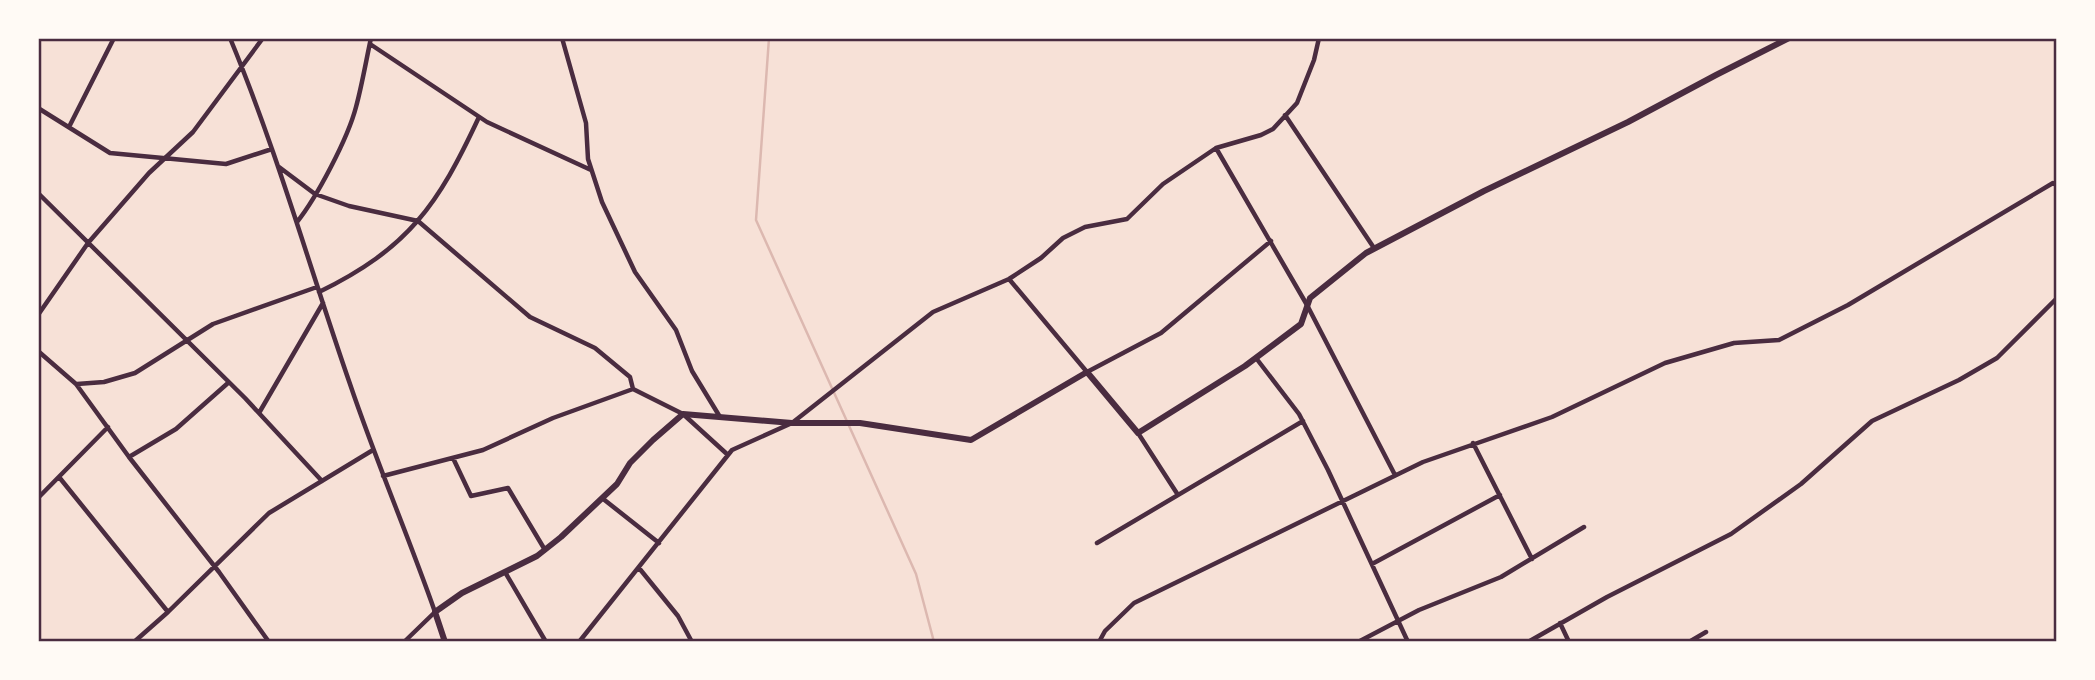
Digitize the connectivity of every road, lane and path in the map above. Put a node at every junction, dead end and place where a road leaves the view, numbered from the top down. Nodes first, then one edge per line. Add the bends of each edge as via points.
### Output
1 (114, 38) edge
2 (230, 38) edge
3 (263, 38) edge
4 (562, 38) edge
5 (1319, 38) edge
6 (1789, 38) edge
7 (370, 41) edge
8 (242, 66) junction
9 (38, 108) edge
10 (1285, 115) junction
11 (478, 117) junction
12 (69, 127) junction
13 (1216, 148) junction
14 (272, 149) junction
15 (167, 157) junction
16 (278, 166) junction
17 (591, 170) junction
18 (2056, 185) edge
19 (38, 193) edge
20 (315, 194) junction
21 (418, 221) junction
22 (297, 223) junction
23 (1271, 241) junction
24 (88, 243) junction
25 (1374, 248) junction
26 (1009, 279) junction
27 (318, 290) junction
28 (2056, 299) edge
29 (323, 303) junction
30 (1307, 305) junction
31 (38, 315) edge
32 (188, 341) junction
33 (38, 351) edge
34 (1256, 358) junction
35 (1087, 372) junction
36 (228, 383) junction
37 (76, 384) junction
38 (633, 389) junction
39 (259, 413) junction
40 (683, 414) junction
41 (721, 417) junction
42 (1303, 421) junction
43 (792, 423) junction
44 (108, 427) junction
45 (1138, 433) junction
46 (1473, 443) junction
47 (373, 450) junction
48 (728, 456) junction
49 (129, 457) junction
50 (453, 458) junction
51 (1395, 475) junction
52 (383, 476) junction
53 (59, 477) junction
54 (322, 481) junction
55 (1178, 495) junction
56 (1500, 495) junction
57 (38, 498) edge
58 (602, 498) junction
59 (1342, 500) junction
60 (1584, 527) dead end
61 (659, 543) junction
62 (1097, 543) dead end
63 (545, 550) junction
64 (1532, 559) junction
65 (1372, 564) junction
66 (214, 566) junction
67 (639, 568) junction
68 (505, 572) junction
69 (168, 612) junction
70 (435, 612) junction
71 (1398, 621) junction
72 (1560, 623) junction
73 (1706, 632) dead end
74 (134, 642) edge
75 (269, 642) edge
76 (404, 642) edge
77 (445, 642) edge
78 (546, 642) edge
79 (579, 642) edge
80 (692, 642) edge
81 (1099, 642) edge
82 (1358, 642) edge
83 (1408, 642) edge
84 (1528, 642) edge
85 (1569, 642) edge
86 (1689, 642) edge

1 - 12 street
2 - 8 street
3 - 8 street
4 - 17 street via 586,123
5 - 10 street via 1297,103
6 - 25 street
7 - 11 street
7 - 20 street via 356,110
8 - 14 street
8 - 15 street via 193,132
9 - 12 street
10 - 13 street via 1261,135
10 - 25 street
11 - 17 street
11 - 21 street via 457,163
12 - 15 street via 110,153
13 - 23 street
13 - 26 street via 1163,184 1127,219 1085,227
14 - 15 street via 226,164
14 - 16 street
15 - 24 street
16 - 20 street
16 - 22 street
17 - 41 street via 635,272 676,330 692,371
18 - 46 street via 1779,340 1734,344 1665,363 1552,416
19 - 24 street
20 - 21 street
20 - 22 street
21 - 27 street via 383,256 353,276
21 - 38 street via 530,317 595,348 630,377
22 - 27 street
23 - 30 street
23 - 35 street via 1161,333
24 - 31 street
24 - 32 street
25 - 30 street
26 - 35 street
26 - 43 street via 933,312
27 - 29 street
27 - 32 street via 213,324
28 - 72 street via 1997,358 1872,421 1801,484 1731,534
29 - 39 street
29 - 47 street
30 - 34 street via 1301,324
30 - 51 street
32 - 36 street
32 - 37 street via 135,373
33 - 37 street
34 - 42 street
34 - 45 street
35 - 43 street via 971,440 860,423
35 - 45 street
36 - 39 street
36 - 49 street via 176,429
37 - 44 street
38 - 40 street
38 - 50 street via 484,450
39 - 54 street
40 - 41 street
40 - 48 street
40 - 58 street via 630,463
41 - 43 street
42 - 55 street
42 - 59 street
43 - 48 street
44 - 49 street
44 - 53 street
45 - 55 street
46 - 51 street
46 - 56 street
47 - 52 street
47 - 54 street
48 - 61 street
49 - 66 street
50 - 52 street
50 - 63 street via 471,496 508,488
51 - 59 street
52 - 70 street
53 - 57 street
53 - 69 street
54 - 66 street via 269,513
55 - 62 street
56 - 64 street
56 - 65 street
58 - 61 street
58 - 63 street
59 - 65 street
59 - 81 street via 1134,603
60 - 64 street
61 - 67 street
63 - 68 street
64 - 71 street
65 - 71 street
66 - 69 street
66 - 75 street
67 - 79 street
67 - 80 street via 678,615
68 - 70 street
68 - 78 street
69 - 74 street
70 - 76 street
70 - 77 street
71 - 82 street
71 - 83 street
72 - 84 street
72 - 85 street
73 - 86 street

